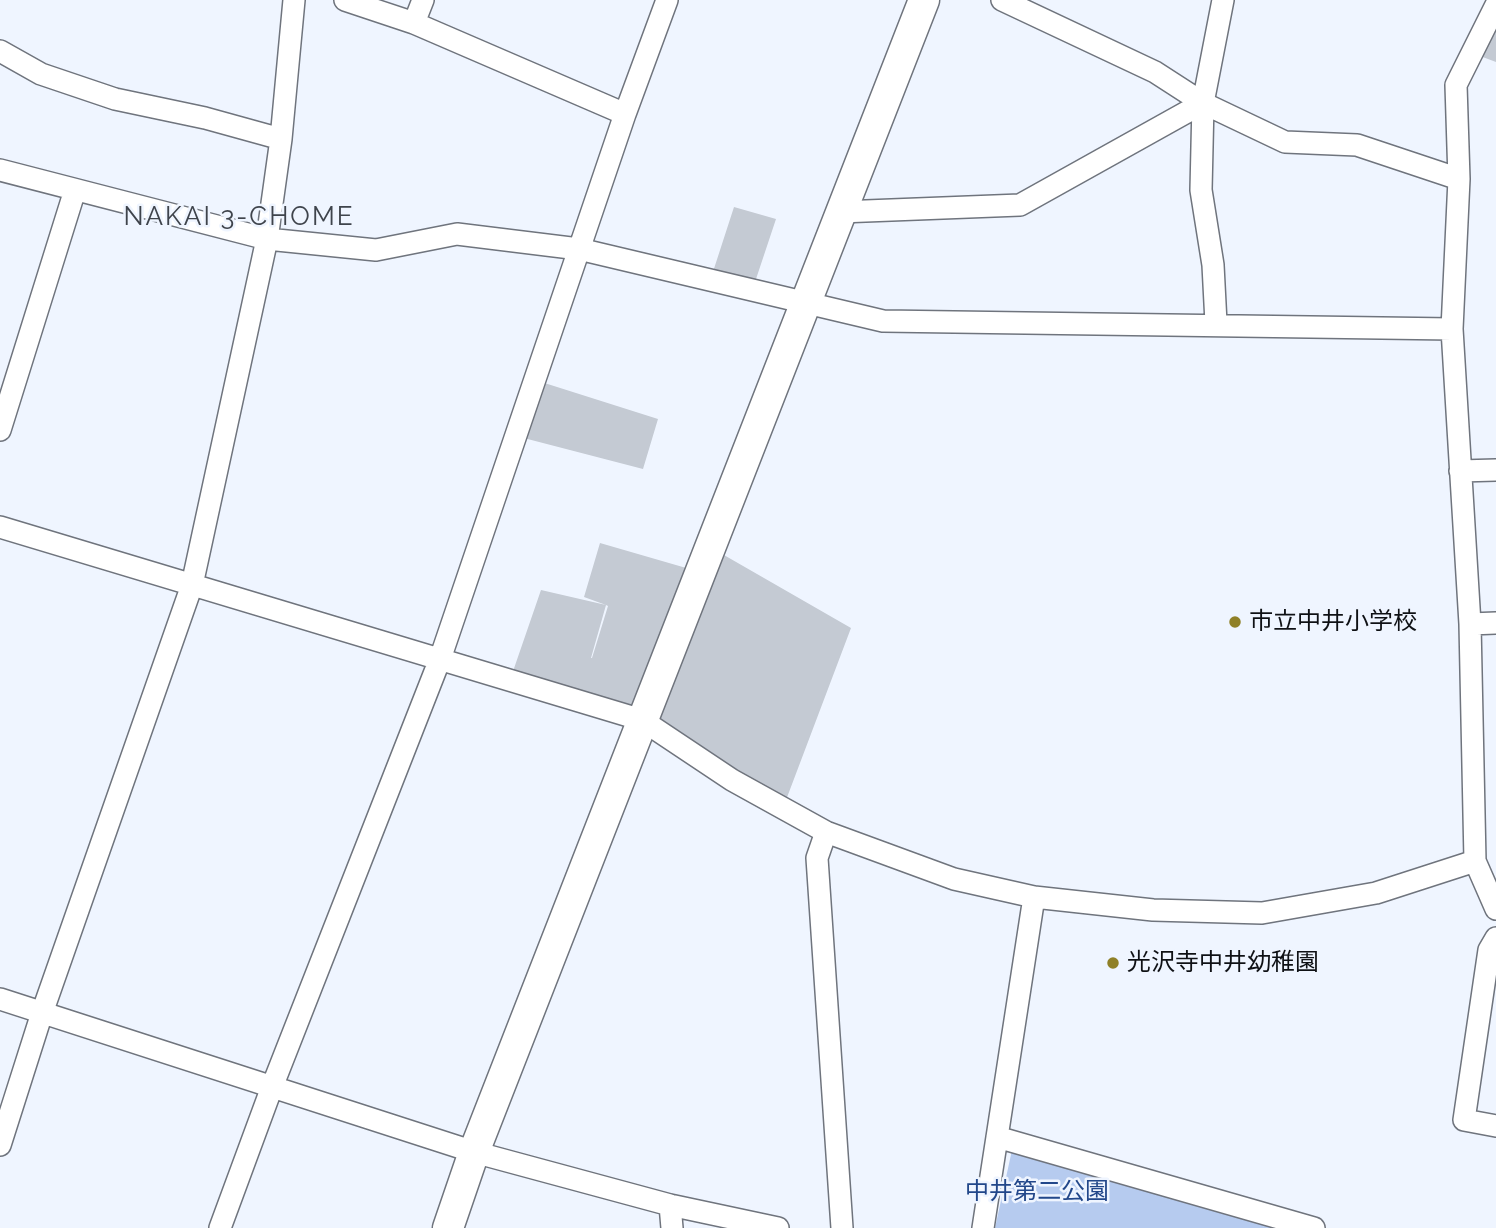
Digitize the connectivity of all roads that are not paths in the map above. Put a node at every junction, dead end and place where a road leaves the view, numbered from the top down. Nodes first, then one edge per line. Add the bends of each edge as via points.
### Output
1 (294, 0) edge
2 (345, 0) edge
3 (423, 0) edge
4 (667, 0) edge
5 (924, 0) edge
6 (1002, 0) edge
7 (1223, 0) edge
8 (1496, 5) edge
9 (414, 23) junction
10 (0, 51) edge
11 (1203, 103) junction
12 (625, 114) junction
13 (281, 139) junction
14 (0, 170) edge
15 (1459, 179) junction
16 (75, 190) junction
17 (840, 212) junction
18 (267, 239) junction
19 (579, 249) junction
20 (803, 304) junction
21 (1216, 323) junction
22 (1452, 329) junction
23 (0, 430) edge
24 (1496, 470) edge
25 (1460, 471) junction
26 (0, 527) edge
27 (192, 584) junction
28 (1496, 623) edge
29 (1470, 624) junction
30 (440, 659) junction
31 (642, 720) junction
32 (827, 832) junction
33 (1475, 861) junction
34 (1034, 897) junction
35 (1496, 909) edge
36 (1496, 939) edge
37 (0, 999) edge
38 (42, 1013) junction
39 (272, 1087) junction
40 (1496, 1126) edge
41 (997, 1137) junction
42 (0, 1145) edge
43 (474, 1152) junction
44 (670, 1205) junction
45 (220, 1228) edge
46 (448, 1228) edge
47 (672, 1228) edge
48 (778, 1228) edge
49 (842, 1228) edge
50 (983, 1228) edge
51 (1314, 1228) edge

1 - 13 street
2 - 9 street
3 - 9 street
4 - 12 street
5 - 17 street
6 - 11 street via 1155,72
7 - 11 street
8 - 15 street via 1456,85
9 - 12 street
10 - 13 street via 41,74 116,99
11 - 15 street via 1285,142 1357,145
11 - 17 street via 1020,205
11 - 21 street via 1201,190 1213,265
12 - 19 street
13 - 18 street
14 - 16 street
15 - 22 street
16 - 18 street
16 - 23 street
17 - 20 street
18 - 19 street via 376,250 457,234
18 - 27 street
19 - 20 street
19 - 30 street
20 - 21 street via 883,321
20 - 31 street
21 - 22 street
22 - 25 street
24 - 25 street
25 - 29 street
26 - 27 street
27 - 30 street
27 - 38 street
28 - 29 street
29 - 33 street
30 - 31 street
30 - 39 street
31 - 32 street via 732,780
31 - 43 street
32 - 34 street via 954,879
32 - 49 street via 817,858
33 - 34 street via 1376,892 1262,913 1153,910
33 - 35 street
34 - 41 street
36 - 40 street via 1489,950 1464,1120
37 - 38 street
38 - 39 street
38 - 42 street
39 - 43 street
39 - 45 street
41 - 50 street
41 - 51 street
43 - 44 street
43 - 46 street
44 - 47 street
44 - 48 street

